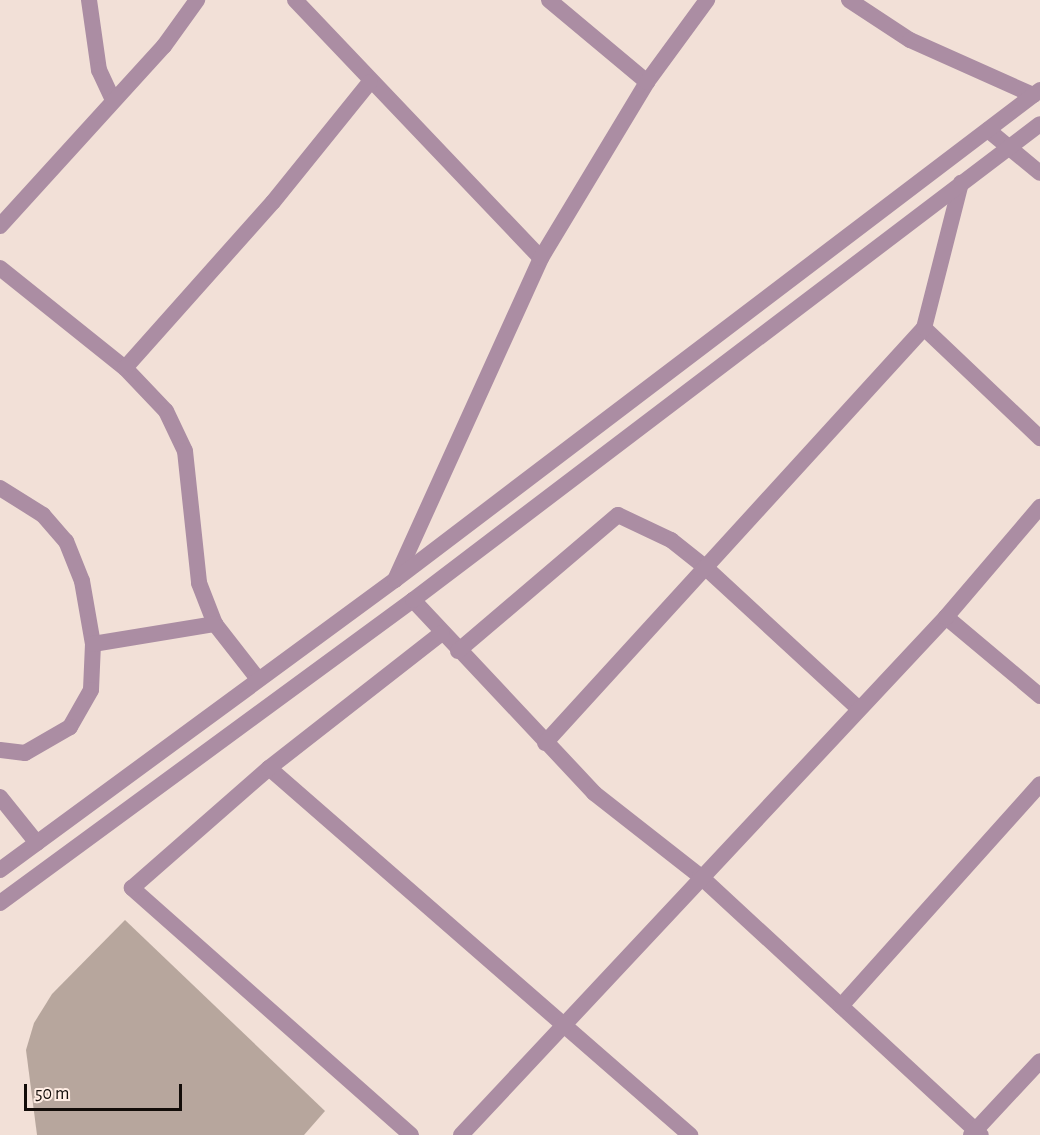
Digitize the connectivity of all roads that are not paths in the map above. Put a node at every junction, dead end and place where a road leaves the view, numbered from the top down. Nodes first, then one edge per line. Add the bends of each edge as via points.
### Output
1 (89, 0) edge
2 (196, 0) edge
3 (295, 0) edge
4 (549, 0) edge
5 (707, 0) edge
6 (849, 0) edge
7 (370, 82) junction
8 (647, 82) junction
9 (1037, 93) edge
10 (112, 98) junction
11 (1040, 124) edge
12 (988, 130) junction
13 (1008, 148) junction
14 (1040, 172) edge
15 (961, 183) junction
16 (0, 226) edge
17 (541, 258) junction
18 (0, 268) edge
19 (924, 328) junction
20 (124, 368) junction
21 (1040, 438) edge
22 (0, 488) edge
23 (1040, 507) edge
24 (705, 567) junction
25 (395, 580) junction
26 (413, 600) junction
27 (946, 617) junction
28 (215, 624) junction
29 (442, 633) junction
30 (93, 644) junction
31 (458, 651) junction
32 (258, 679) junction
33 (1040, 696) edge
34 (859, 709) junction
35 (545, 743) junction
36 (0, 750) edge
37 (269, 768) junction
38 (1040, 784) edge
39 (0, 797) edge
40 (37, 843) junction
41 (54, 863) junction
42 (0, 870) edge
43 (700, 876) junction
44 (0, 903) edge
45 (841, 1006) junction
46 (565, 1023) junction
47 (1040, 1061) edge
48 (976, 1133) edge
49 (411, 1135) edge
50 (461, 1135) edge
51 (690, 1135) edge

1 - 10 street via 99,70
2 - 10 street via 164,46
3 - 7 street
4 - 8 street
5 - 8 street
6 - 9 street via 910,39
7 - 17 street via 462,170
7 - 20 street via 273,202
8 - 17 street
9 - 12 street
10 - 16 street
11 - 13 street
12 - 13 street
12 - 25 street
13 - 14 street
13 - 15 street
15 - 19 street
15 - 26 street
17 - 25 street
18 - 20 street
19 - 21 street
19 - 24 street
20 - 28 street via 166,411 185,451 199,583
22 - 30 street via 43,515 66,541 81,581
23 - 27 street
24 - 31 street via 670,540 618,515
24 - 34 street
24 - 35 street
25 - 32 street
26 - 29 street
26 - 41 street
27 - 33 street
27 - 34 street
28 - 30 street
28 - 32 street
29 - 31 street
29 - 37 street
30 - 36 street via 91,690 70,727 33,750
31 - 35 street
32 - 40 street
34 - 43 street
35 - 43 street via 594,793
37 - 46 street
37 - 49 street via 132,888
38 - 45 street
39 - 40 street
40 - 41 street
40 - 42 street
41 - 44 street
43 - 45 street
43 - 46 street
45 - 48 street
46 - 50 street
46 - 51 street
47 - 48 street

